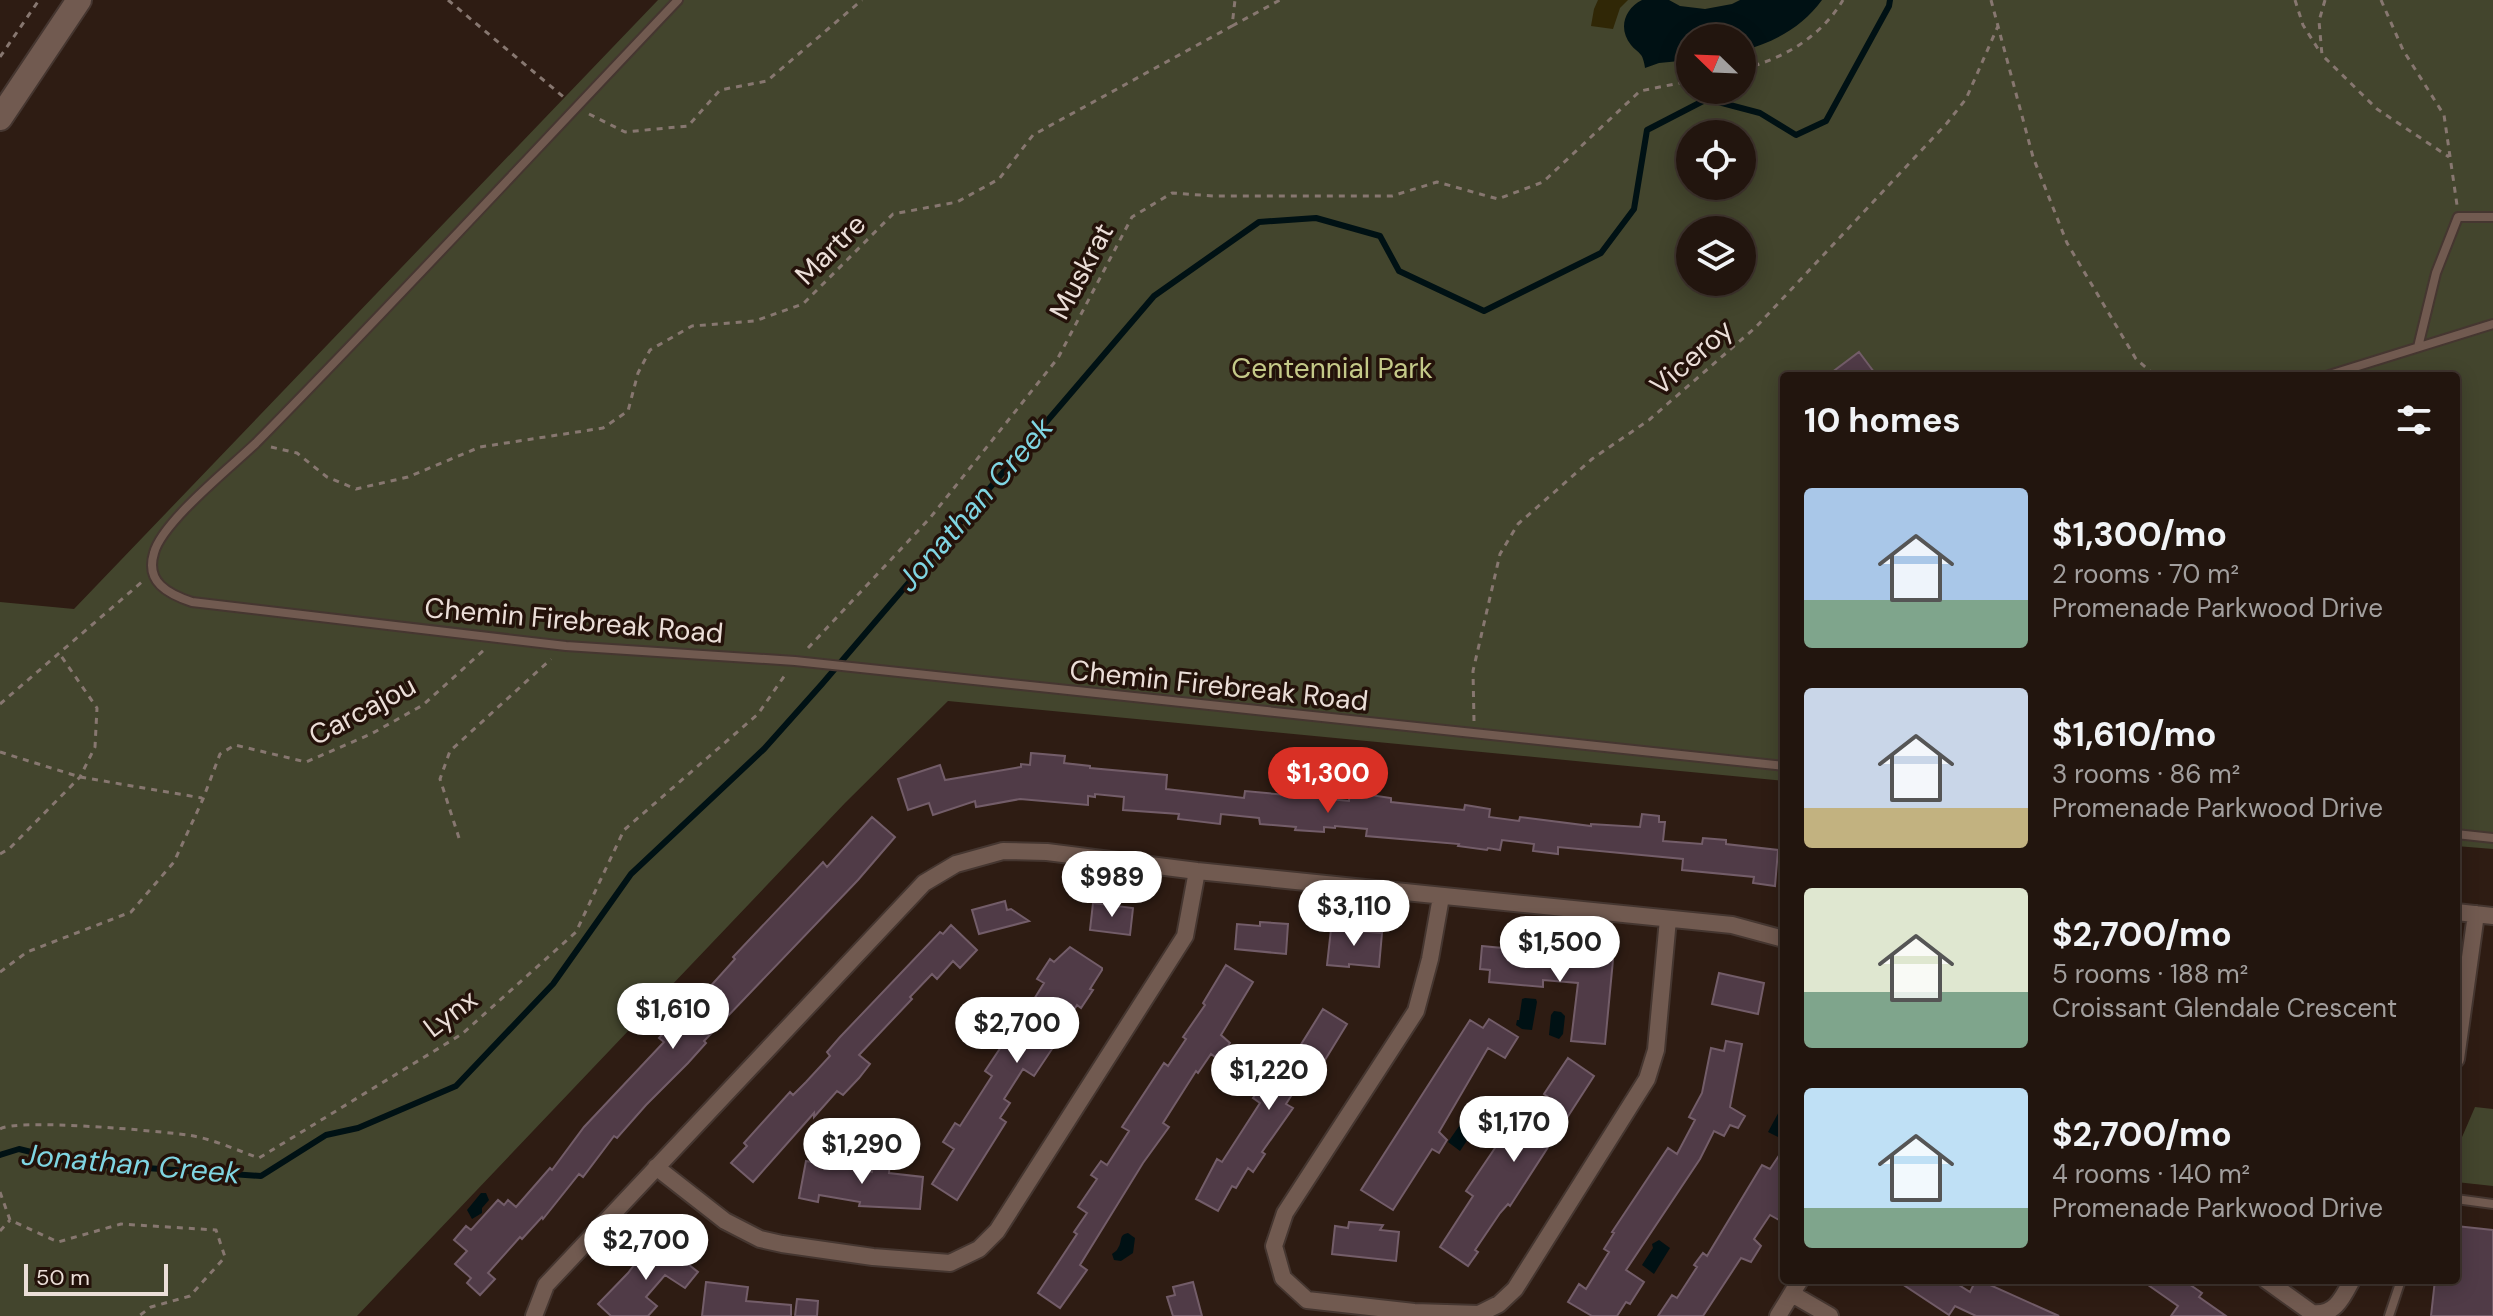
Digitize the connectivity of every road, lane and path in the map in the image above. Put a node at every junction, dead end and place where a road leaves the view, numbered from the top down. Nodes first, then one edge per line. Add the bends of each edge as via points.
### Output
1 (39, 0) edge
2 (79, 0) edge
3 (448, 0) edge
4 (678, 0) edge
5 (862, 0) edge
6 (1235, 0) edge
7 (1280, 0) edge
8 (1843, 0) edge
9 (1991, 0) edge
10 (2295, 0) edge
11 (2325, 0) edge
12 (2381, 0) edge
13 (1232, 26) junction
14 (1998, 26) junction
15 (2322, 55) junction
16 (0, 57) edge
17 (1756, 66) edge
18 (1676, 84) edge
19 (576, 108) junction
20 (0, 118) edge
21 (2449, 157) junction
22 (2458, 217) junction
23 (2493, 217) edge
24 (2493, 324) edge
25 (2418, 347) junction
26 (2151, 372) edge
27 (2339, 372) edge
28 (255, 443) junction
29 (152, 574) junction
30 (498, 638) junction
31 (566, 646) junction
32 (59, 653) junction
33 (795, 661) junction
34 (0, 704) edge
35 (1474, 734) junction
36 (0, 752) edge
37 (1780, 766) edge
38 (80, 777) junction
39 (203, 799) junction
40 (2460, 834) edge
41 (459, 838) dead end
42 (2493, 838) edge
43 (0, 854) edge
44 (1197, 871) junction
45 (1441, 897) junction
46 (2460, 912) edge
47 (2484, 915) edge
48 (1668, 919) junction
49 (1780, 938) edge
50 (0, 972) edge
51 (2460, 1038) edge
52 (0, 1129) edge
53 (656, 1167) junction
54 (0, 1192) edge
55 (2460, 1200) edge
56 (2493, 1204) edge
57 (10, 1220) junction
58 (0, 1231) edge
59 (2272, 1284) edge
60 (2350, 1284) edge
61 (2400, 1284) edge
62 (1796, 1287) edge
63 (139, 1316) edge
64 (534, 1316) edge
65 (1778, 1316) edge
66 (1830, 1316) edge
67 (2389, 1316) edge

1 - 16 path
2 - 20 main road
3 - 19 path
4 - 19 lane
5 - 19 path via 767,81 720,90 688,126 625,132
6 - 13 path
7 - 13 path
8 - 17 path via 1832,18 1802,44
9 - 14 path
10 - 15 path
11 - 15 path via 2319,21
12 - 21 path via 2403,50 2444,115
13 - 28 path, Martre via 1033,135 999,179 957,202 893,214 803,304 755,321 692,326 650,350 628,411 603,428 480,447 408,477 356,489 327,477 297,453
14 - 26 path via 2033,157 2067,243 2136,359
14 - 35 path, Viceroy via 1966,99 1947,123 1756,327 1518,524 1500,554 1473,671
15 - 21 path via 2377,109
18 - 33 path, Muskrat via 1640,91 1543,182 1498,199 1437,182 1392,196 1172,193 1132,217 1058,358 930,518
19 - 28 lane
21 - 22 path
22 - 23 lane
22 - 25 lane via 2436,273
24 - 25 lane
25 - 27 lane
28 - 29 lane via 164,531
29 - 30 lane, Chemin Firebreak Road via 160,587 192,602
29 - 32 path
30 - 31 lane, Chemin Firebreak Road
30 - 39 path, Carcajou via 423,705 306,762 235,745 220,754
31 - 33 lane, Chemin Firebreak Road
31 - 41 path via 450,751 440,779
32 - 34 path
32 - 38 path via 97,708 95,747
33 - 35 lane, Chemin Firebreak Road
33 - 52 path, Lynx via 758,714 624,830 576,932 462,1034 259,1158 190,1135 41,1124
35 - 37 lane, Chemin Firebreak Road
36 - 38 path
38 - 39 path
38 - 43 path
39 - 50 path, Carcajou via 174,862 131,912 27,952
40 - 42 lane
44 - 45 street
44 - 53 street via 1047,852 1003,851 956,864 924,883
44 - 53 street via 1185,936 997,1231 979,1249 950,1263 760,1239 725,1221
45 - 48 street
45 - 48 street via 1416,1011 1285,1213 1274,1246 1283,1278 1307,1300 1479,1314 1515,1289 1647,1079 1656,1050
46 - 47 street
47 - 51 street
48 - 49 street via 1732,925
53 - 64 street via 546,1285
54 - 57 path
55 - 56 lane
57 - 58 path
57 - 63 path via 58,1242 121,1224 216,1230 225,1257 190,1296
59 - 60 street via 2321,1315 2330,1313
61 - 67 lane
62 - 65 street
62 - 66 street

